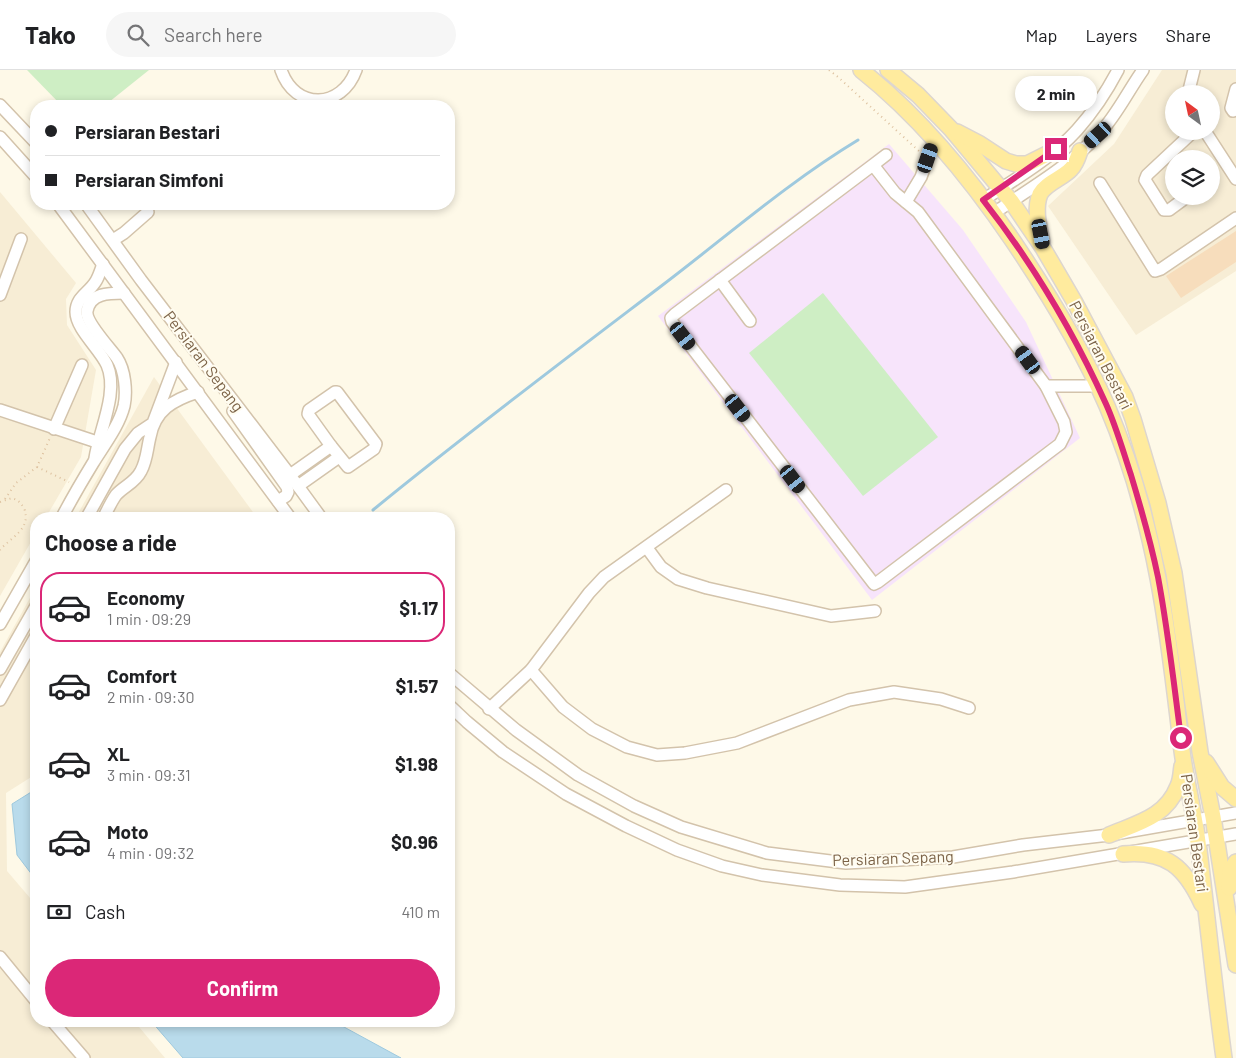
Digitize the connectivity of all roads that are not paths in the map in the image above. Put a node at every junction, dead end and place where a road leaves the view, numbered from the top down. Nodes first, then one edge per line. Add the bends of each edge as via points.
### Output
1 (281, 70) edge
2 (356, 70) edge
3 (861, 70) edge
4 (888, 70) edge
5 (905, 70) edge
6 (1118, 70) edge
7 (1142, 70) edge
8 (1194, 70) edge
9 (1190, 85) edge
10 (1236, 89) edge
11 (918, 95) junction
12 (0, 106) edge
13 (1236, 110) edge
14 (951, 129) junction
15 (0, 137) edge
16 (30, 137) edge
17 (1186, 140) edge
18 (1211, 140) edge
19 (934, 141) junction
20 (1178, 150) edge
21 (1053, 151) junction
22 (1080, 151) junction
23 (886, 155) dead end
24 (1165, 162) edge
25 (873, 165) junction
26 (30, 170) edge
27 (1236, 179) edge
28 (1100, 183) dead end
29 (1001, 188) junction
30 (983, 200) junction
31 (1011, 201) junction
32 (906, 202) junction
33 (1175, 205) edge
34 (62, 210) edge
35 (90, 210) edge
36 (148, 212) dead end
37 (994, 213) junction
38 (1236, 218) edge
39 (21, 239) dead end
40 (113, 240) junction
41 (1043, 248) junction
42 (103, 264) junction
43 (720, 280) junction
44 (124, 293) junction
45 (0, 295) edge
46 (750, 321) dead end
47 (195, 351) junction
48 (176, 362) junction
49 (82, 365) dead end
50 (1046, 386) junction
51 (1097, 386) junction
52 (198, 392) junction
53 (0, 410) edge
54 (153, 423) junction
55 (54, 429) junction
56 (101, 443) junction
57 (331, 446) junction
58 (339, 457) junction
59 (290, 475) junction
60 (298, 486) junction
61 (726, 490) dead end
62 (278, 501) junction
63 (65, 512) edge
64 (90, 512) edge
65 (107, 512) edge
66 (286, 512) edge
67 (317, 512) edge
68 (647, 548) junction
69 (30, 572) edge
70 (875, 611) dead end
71 (30, 616) edge
72 (0, 624) edge
73 (30, 647) edge
74 (0, 669) edge
75 (531, 670) junction
76 (455, 678) edge
77 (0, 700) edge
78 (969, 708) dead end
79 (489, 709) junction
80 (455, 711) edge
81 (1200, 752) junction
82 (1183, 756) junction
83 (1236, 799) edge
84 (1236, 813) edge
85 (1213, 817) junction
86 (1195, 820) junction
87 (1236, 834) edge
88 (1109, 835) junction
89 (1216, 838) junction
90 (1198, 841) junction
91 (1123, 854) junction
92 (1236, 862) edge
93 (1227, 907) junction
94 (1206, 912) junction
95 (1, 962) edge
96 (1236, 965) edge
97 (30, 995) edge
98 (57, 1027) edge
99 (84, 1058) edge
100 (1224, 1058) edge

1 - 2 street via 287,84 298,94 318,100 329,99 347,88
3 - 19 main road, Persiaran Bestari via 891,95
4 - 11 main road, Persiaran Bestari
5 - 11 main road
6 - 21 street via 1076,132
7 - 22 street via 1108,124
8 - 9 street
10 - 13 street via 1231,108
11 - 14 main road, Persiaran Bestari
12 - 16 street
14 - 21 main road via 1016,164 1027,164
14 - 29 main road, Persiaran Bestari
15 - 26 street
17 - 20 street
18 - 27 street
19 - 30 main road, Persiaran Bestari
19 - 32 street via 921,177
21 - 29 street
22 - 31 street
22 - 41 main road via 1071,169 1041,193 1038,220
23 - 25 street
24 - 33 street via 1145,180 1164,210
25 - 32 street
25 - 43 street
28 - 38 street via 1155,271
29 - 30 street
29 - 31 main road, Persiaran Bestari
30 - 37 main road, Persiaran Bestari
31 - 37 street
31 - 41 main road, Persiaran Bestari
32 - 50 street via 918,212 947,250
34 - 42 street, Persiaran Sepang
35 - 40 street, Persiaran Sepang
36 - 40 street
37 - 51 main road, Persiaran Bestari via 1057,311
39 - 45 street
40 - 47 street, Persiaran Sepang
41 - 81 main road, Persiaran Bestari via 1101,350 1133,419 1158,503 1174,573
42 - 44 street, Persiaran Sepang
42 - 56 street via 97,281 82,296 76,315 108,366 109,403
43 - 46 street
43 - 50 street via 675,314 672,322 874,584 1060,444 1066,432 1064,422
44 - 48 street, Persiaran Sepang
44 - 56 street via 108,292 97,296 87,313 90,322 119,360 124,375 124,406
47 - 59 street, Persiaran Sepang
47 - 62 street via 286,487 286,496
48 - 52 street, Persiaran Sepang
48 - 54 street
49 - 55 street
50 - 51 street
51 - 82 main road, Persiaran Bestari via 1121,443 1158,577
52 - 54 street via 179,398
52 - 62 street, Persiaran Sepang
53 - 55 street
54 - 64 street via 138,433 125,449
54 - 65 street via 141,473 116,495
55 - 56 street
56 - 63 street via 94,462
57 - 58 street
57 - 58 street via 308,412 337,392 376,444 374,449 348,467
57 - 59 street
58 - 60 street
59 - 60 street, Persiaran Sepang
60 - 67 street, Persiaran Sepang
61 - 68 street
62 - 66 street, Persiaran Sepang
68 - 70 street via 661,568 678,579 707,588 831,616
68 - 75 street via 604,577
69 - 72 street
71 - 74 street
73 - 77 street
75 - 78 street via 563,707 592,729 627,747 657,755 738,743 849,700 894,692 941,699
75 - 79 street
76 - 79 street, Persiaran Sepang
79 - 88 street, Persiaran Sepang via 578,775 634,806 681,827 767,853 846,863 903,861
80 - 91 street, Persiaran Sepang via 504,752 566,794 678,850 738,870 840,885 905,887
81 - 83 main road via 1222,787
81 - 85 main road, Persiaran Bestari
82 - 86 main road, Persiaran Bestari
82 - 88 main road via 1179,785 1165,808 1147,820
84 - 85 street, Persiaran Sepang
85 - 86 street, Persiaran Sepang
85 - 89 main road, Persiaran Bestari
86 - 88 street, Persiaran Sepang
86 - 90 main road, Persiaran Bestari
87 - 89 street, Persiaran Sepang
89 - 90 street, Persiaran Sepang
89 - 93 main road, Persiaran Bestari
90 - 91 street, Persiaran Sepang
90 - 94 main road, Persiaran Bestari
91 - 94 main road via 1138,852 1173,863 1184,874
92 - 93 main road via 1230,871
93 - 96 main road, Persiaran Bestari
94 - 100 main road, Persiaran Bestari
95 - 97 street
98 - 99 street

